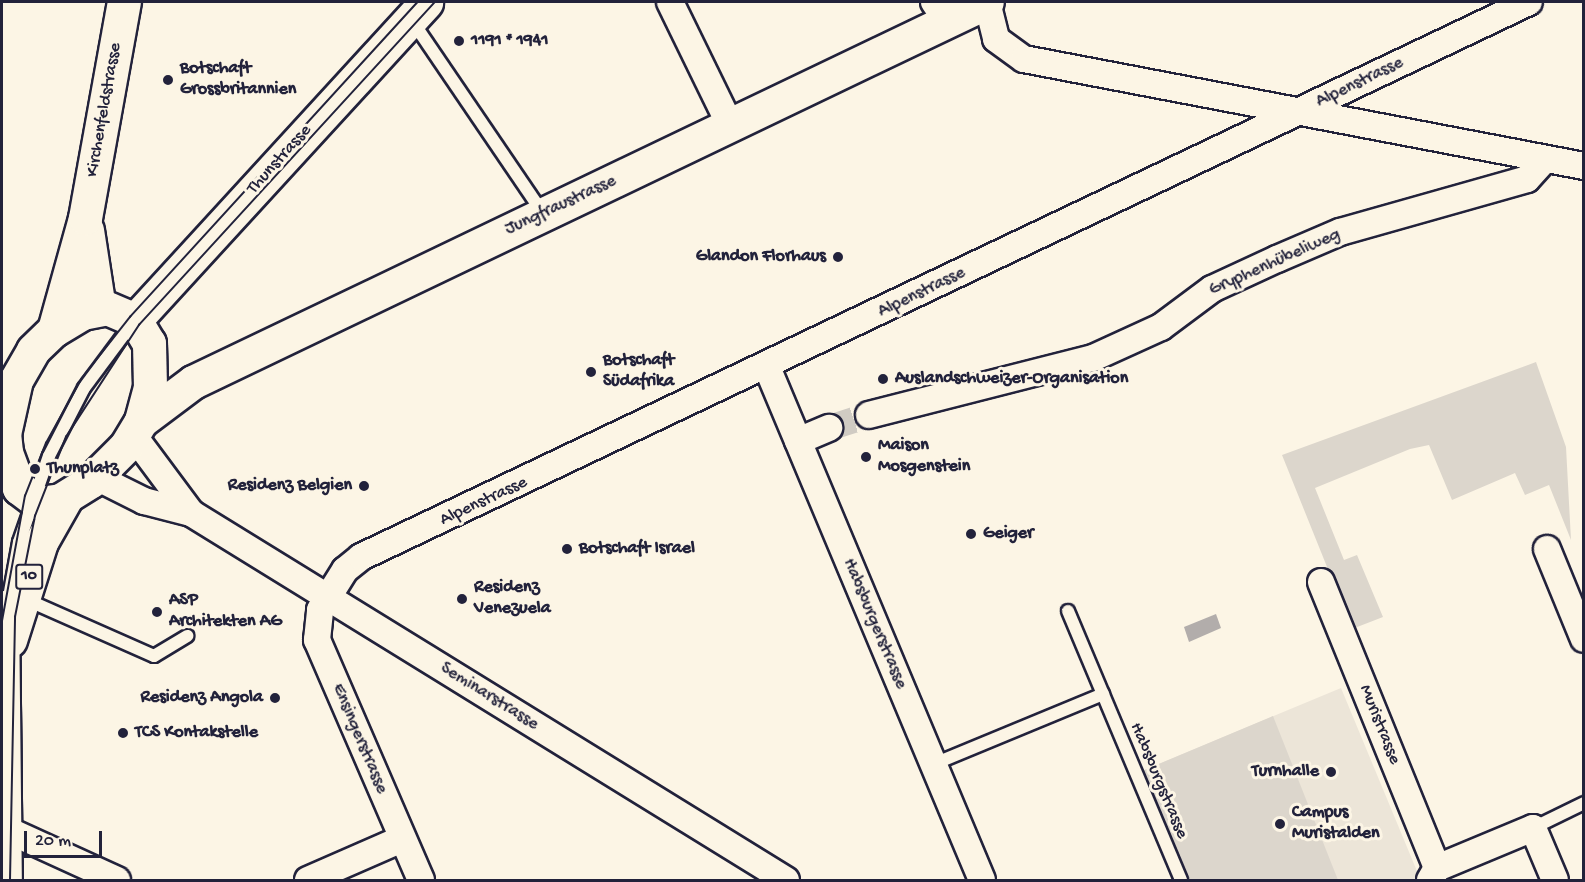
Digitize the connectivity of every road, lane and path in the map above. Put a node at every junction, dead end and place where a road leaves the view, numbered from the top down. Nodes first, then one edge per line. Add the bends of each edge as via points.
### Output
1 (124, 2) edge
2 (670, 2) edge
3 (987, 2) edge
4 (1529, 2) edge
5 (418, 10) edge
6 (940, 11) edge
7 (1301, 112) junction
8 (730, 125) junction
9 (1545, 159) junction
10 (1584, 166) edge
11 (544, 214) junction
12 (85, 218) junction
13 (99, 308) junction
14 (135, 320) junction
15 (54, 330) junction
16 (767, 367) junction
17 (12, 371) edge
18 (869, 416) tunnel mouth
19 (137, 428) junction
20 (829, 428) tunnel mouth
21 (3, 441) edge
22 (798, 441) junction
23 (96, 477) junction
24 (66, 498) junction
25 (32, 501) junction
26 (191, 513) junction
27 (1547, 549) dead end
28 (1320, 582) dead end
29 (326, 596) junction
30 (11, 603) edge
31 (1068, 611) dead end
32 (187, 636) dead end
33 (1584, 639) edge
34 (5, 662) junction
35 (1103, 694) junction
36 (934, 764) junction
37 (1584, 803) edge
38 (1533, 828) junction
39 (3, 830) edge
40 (402, 839) junction
41 (1433, 874) edge
42 (5, 880) edge
43 (117, 880) edge
44 (308, 880) edge
45 (420, 880) edge
46 (786, 880) edge
47 (982, 880) edge
48 (1181, 880) edge
49 (1555, 880) edge

1 - 12 main road, Kirchenfeldstrasse
2 - 8 street
3 - 6 main road, Jungfraustrasse
3 - 7 street via 996,39 1024,59
4 - 7 street, Alpenstrasse
5 - 11 lane
5 - 14 main road, Thunstrasse
6 - 8 main road, Jungfraustrasse
7 - 9 street
7 - 16 street, Alpenstrasse
8 - 11 main road, Jungfraustrasse
9 - 10 street
9 - 18 street, Gryphenhübeliweg via 1527,179 1340,232 1277,259 1212,289 1161,327 1093,358
11 - 19 main road, Jungfraustrasse via 193,382
12 - 13 main road, Kirchenfeldstrasse
12 - 15 main road, Kirchenfeldstrasse
13 - 14 main road
13 - 15 main road
14 - 19 main road via 151,351 150,387
14 - 25 lane via 74,406
15 - 17 main road
16 - 22 street, Habsburgerstrasse
16 - 29 street, Alpenstrasse via 361,557
17 - 21 main road
19 - 23 main road
19 - 26 street, Seminarstrasse
20 - 22 street
21 - 25 main road via 15,480
22 - 36 street, Habsburgerstrasse
23 - 24 main road
23 - 26 street, Seminarstrasse via 144,501
24 - 25 main road via 46,504
24 - 30 main road, 10
25 - 34 lane via 14,561
26 - 29 street, Seminarstrasse
27 - 33 street
28 - 41 street, Muristrasse
29 - 40 street, Ensingerstrasse via 317,621 319,645
29 - 46 street, Seminarstrasse
30 - 32 lane via 154,656
30 - 34 main road, 10
31 - 35 lane, Habsburgstrasse
34 - 39 main road, 10
35 - 36 lane
35 - 48 lane, Habsburgstrasse
36 - 47 street, Habsburgerstrasse
37 - 38 lane
38 - 41 street, Muristrasse
38 - 49 street
39 - 42 main road, 10
39 - 43 street
40 - 44 street
40 - 45 street, Ensingerstrasse

